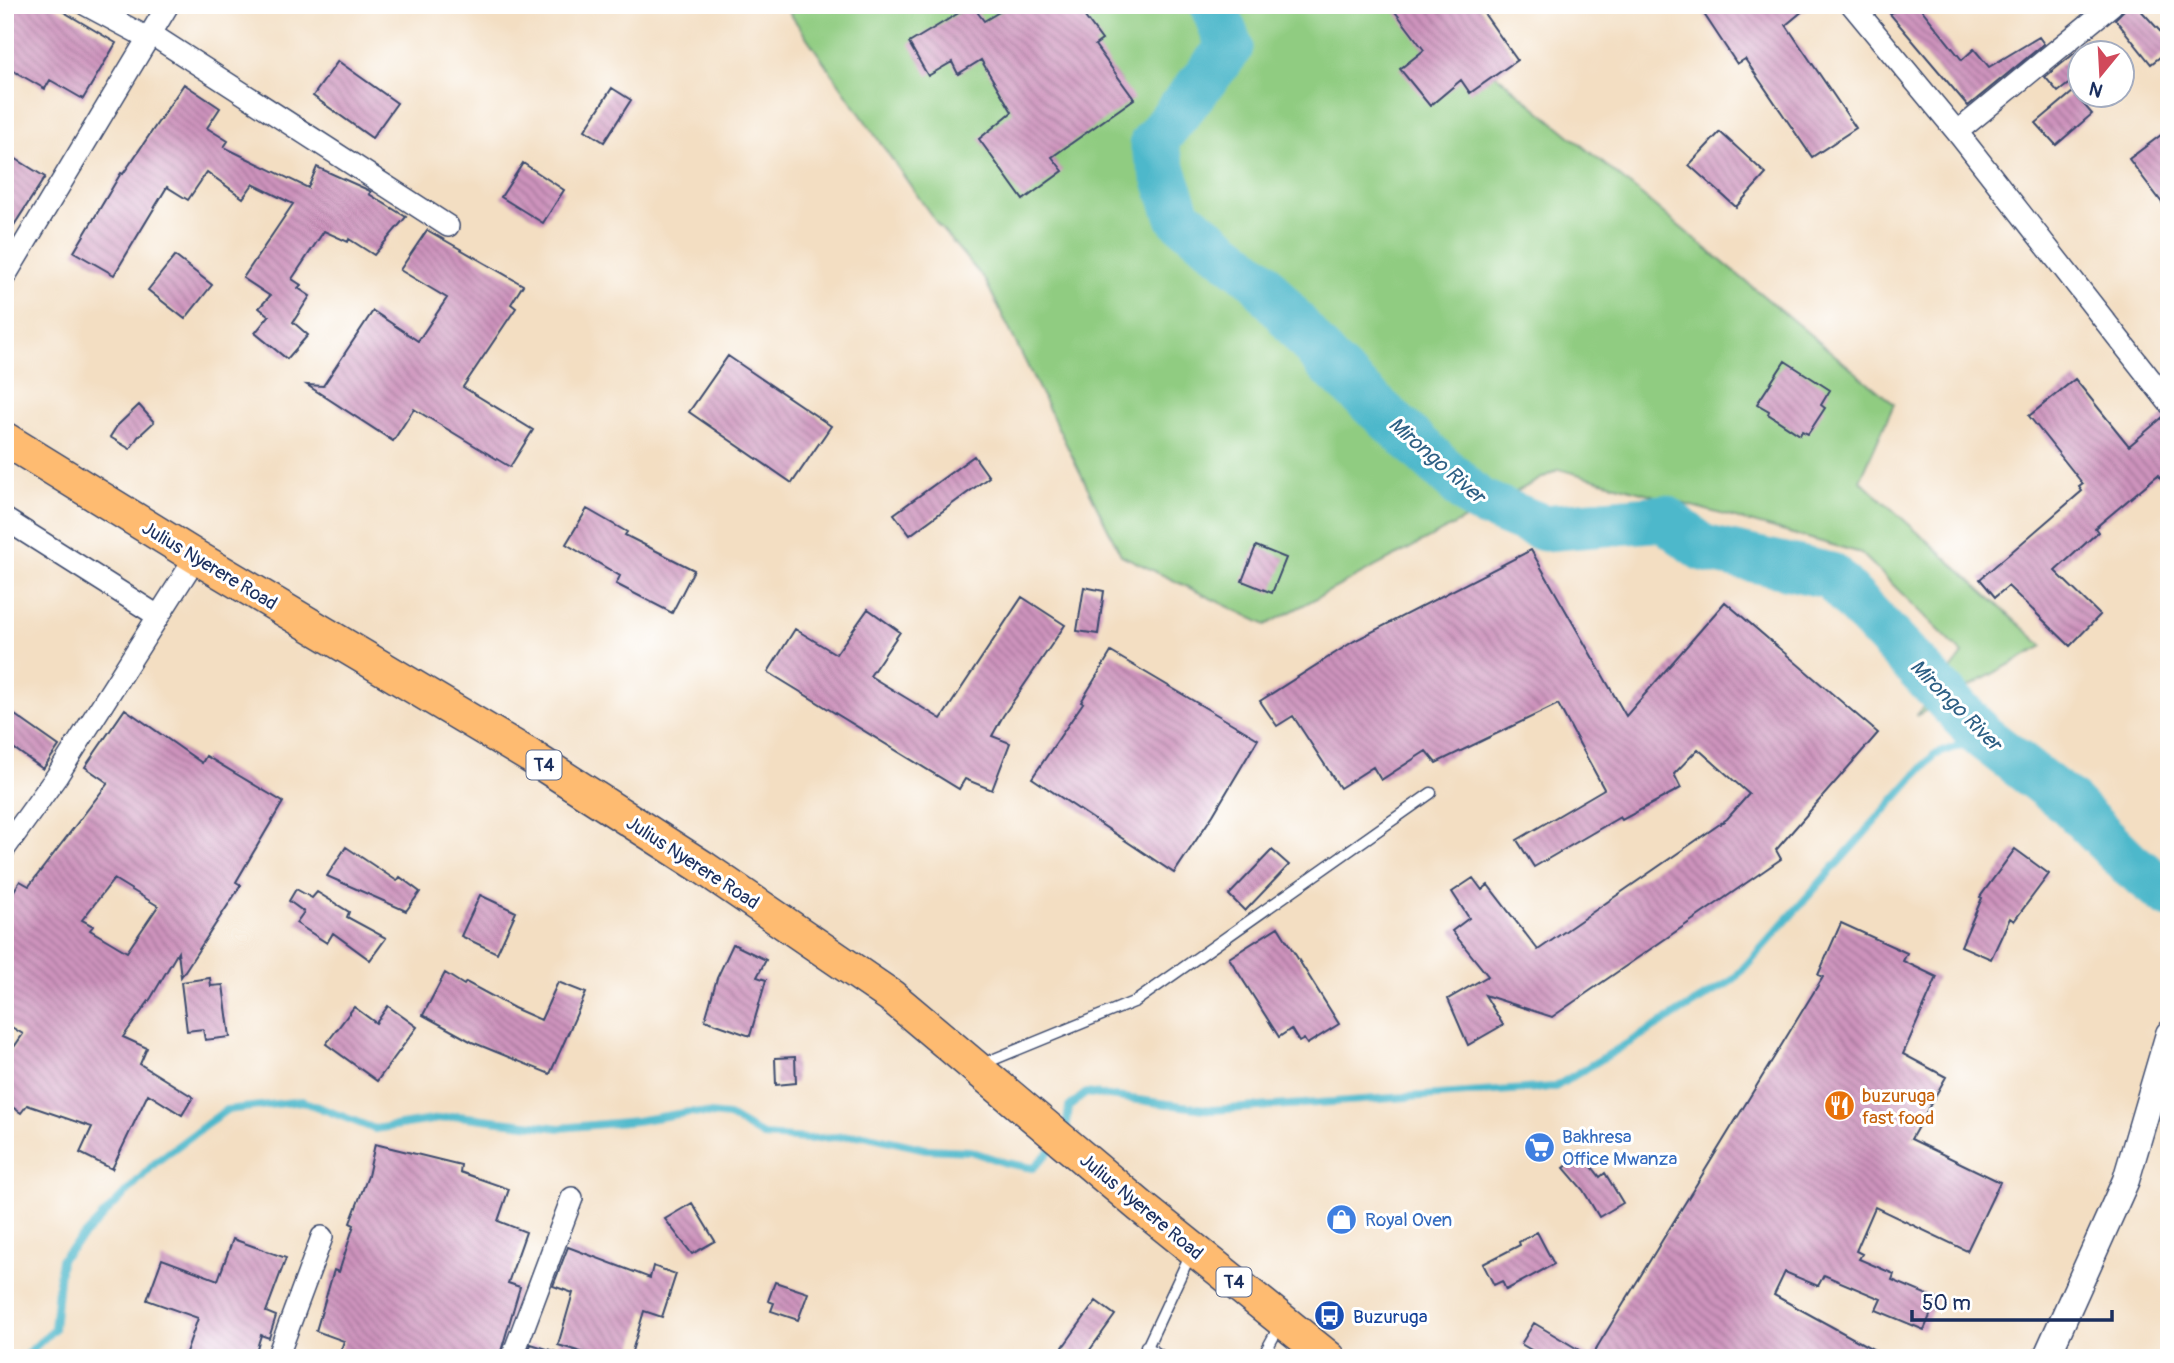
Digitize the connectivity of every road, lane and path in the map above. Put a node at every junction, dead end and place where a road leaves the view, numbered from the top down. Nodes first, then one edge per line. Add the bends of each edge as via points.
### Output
1 (86, 5) edge
2 (168, 5) edge
3 (1852, 5) edge
4 (2112, 5) edge
5 (150, 36) junction
6 (1957, 132) junction
7 (447, 226) dead end
8 (5, 276) edge
9 (2169, 403) edge
10 (5, 439) edge
11 (5, 519) edge
12 (196, 556) junction
13 (158, 616) junction
14 (1431, 793) dead end
15 (5, 848) edge
16 (2169, 1034) edge
17 (975, 1067) junction
18 (572, 1198) dead end
19 (322, 1237) dead end
20 (1193, 1249) junction
21 (1282, 1321) junction
22 (1146, 1346) junction
23 (1320, 1355) edge
24 (277, 1358) edge
25 (512, 1358) edge
26 (1142, 1358) edge
27 (1164, 1358) edge
28 (1262, 1358) edge
29 (2046, 1358) edge

1 - 5 street
2 - 5 street
3 - 6 street
4 - 6 street
5 - 7 street
5 - 8 street
6 - 9 street
10 - 12 highway, Julius Nyerere Road / T4
11 - 13 street
12 - 13 street
12 - 17 highway, Julius Nyerere Road / T4 via 530,756 704,868 891,996
13 - 15 street via 57,776
14 - 17 lane via 1136,1001
16 - 29 street via 2126,1180
17 - 20 highway, Julius Nyerere Road / T4
18 - 25 street
19 - 24 street
20 - 21 highway, Julius Nyerere Road / T4
20 - 22 lane
21 - 23 highway, Julius Nyerere Road / T4
21 - 28 lane
22 - 26 lane
22 - 27 lane

